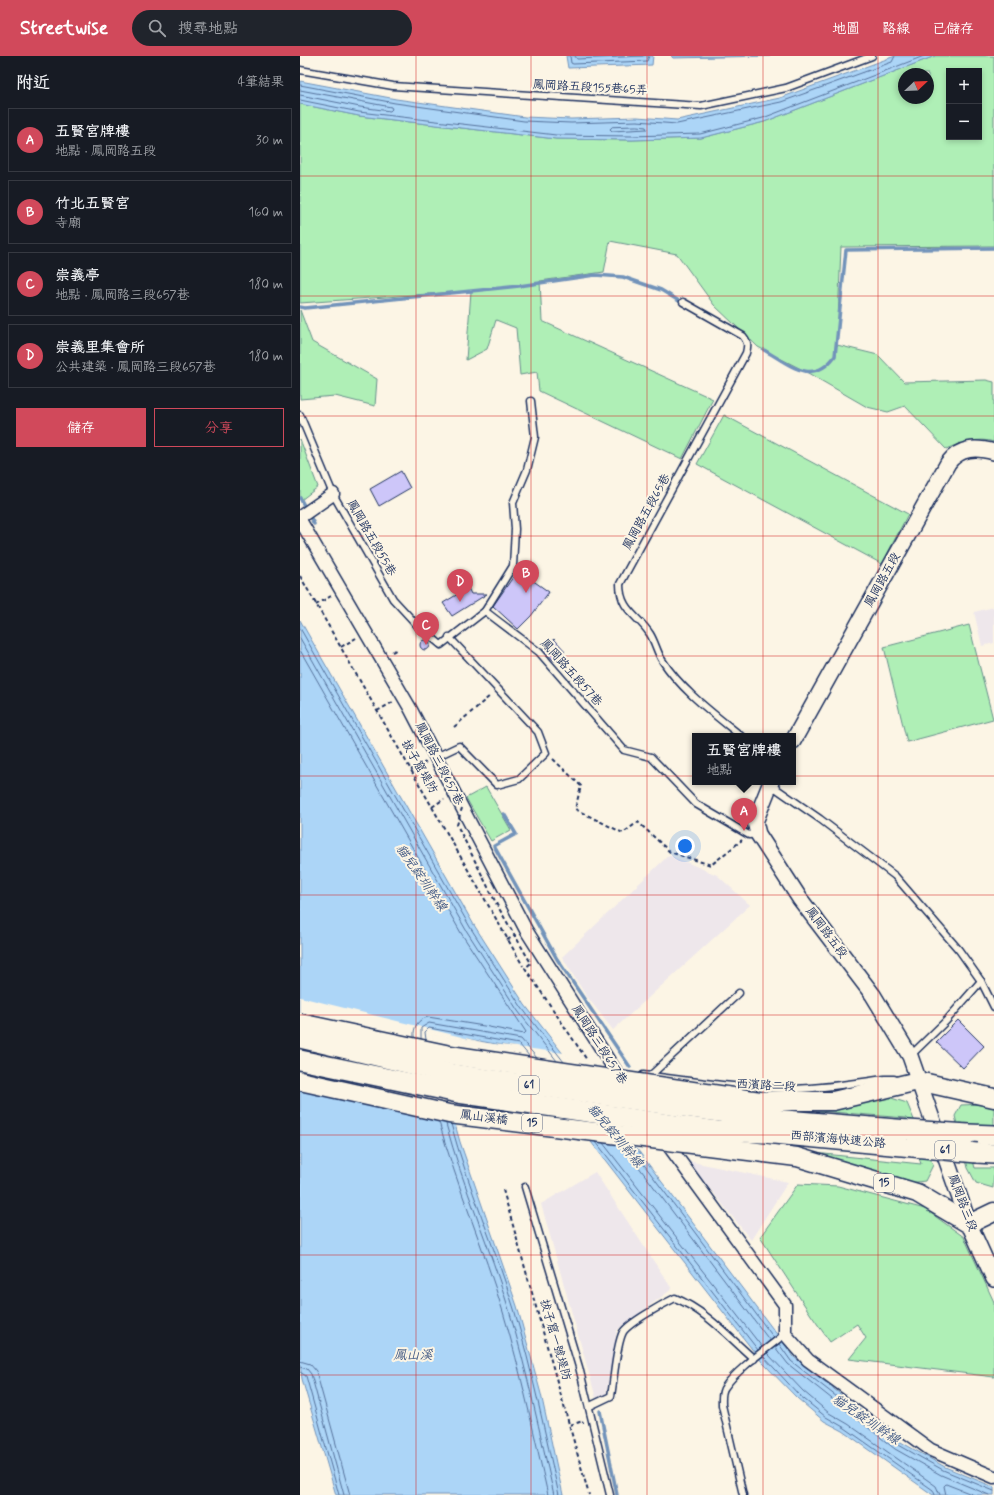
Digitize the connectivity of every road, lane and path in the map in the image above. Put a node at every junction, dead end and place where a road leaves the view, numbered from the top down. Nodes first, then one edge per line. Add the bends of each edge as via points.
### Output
1 (872, 56) edge
2 (300, 70) edge
3 (683, 302) dead end
4 (531, 401) dead end
5 (300, 415) edge
6 (994, 452) edge
7 (333, 494) junction
8 (300, 517) edge
9 (300, 520) edge
10 (300, 576) edge
11 (341, 590) junction
12 (316, 604) junction
13 (485, 611) junction
14 (366, 632) junction
15 (449, 637) junction
16 (341, 648) junction
17 (498, 688) junction
18 (403, 696) junction
19 (377, 711) junction
20 (454, 727) dead end
21 (738, 733) edge
22 (796, 736) edge
23 (546, 753) junction
24 (436, 757) junction
25 (411, 770) junction
26 (770, 785) edge
27 (774, 785) edge
28 (462, 808) junction
29 (753, 835) junction
30 (523, 966) dead end
31 (980, 981) junction
32 (739, 993) dead end
33 (994, 1007) edge
34 (300, 1023) edge
35 (300, 1038) edge
36 (910, 1056) junction
37 (300, 1060) edge
38 (612, 1073) junction
39 (636, 1074) dead end
40 (650, 1076) junction
41 (300, 1081) edge
42 (918, 1081) junction
43 (994, 1098) edge
44 (761, 1118) junction
45 (994, 1135) edge
46 (911, 1138) junction
47 (986, 1154) edge
48 (525, 1187) dead end
49 (503, 1190) dead end
50 (994, 1212) edge
51 (969, 1224) junction
52 (994, 1279) edge
53 (785, 1334) junction
54 (754, 1359) junction
55 (590, 1406) junction
56 (994, 1477) edge
57 (589, 1495) edge
58 (610, 1495) edge
59 (743, 1495) edge

1 - 2 lane, 鳳岡路五段155巷65弄 via 786,88 701,106 393,86
3 - 21 lane, 鳳岡路五段65巷 via 743,336 748,342 748,347 620,584 620,594 630,613 650,634 662,659 685,686
4 - 13 lane via 535,437 527,470 513,503 513,566
5 - 7 lane, 鳳岡路五段55巷
6 - 22 street, 鳳岡路五段 via 970,449 957,454 948,463
7 - 8 street
7 - 15 lane, 鳳岡路五段55巷 via 393,599 417,625 441,645
9 - 11 street, 鳳岡路三段657巷
10 - 12 path, 拔子窟堤防
11 - 12 path
11 - 14 street, 鳳岡路三段657巷
12 - 16 path, 拔子窟堤防
13 - 15 lane, 鳳岡路五段55巷
13 - 29 lane, 鳳岡路五段57巷 via 539,652 624,750 651,758 696,804
14 - 16 path
14 - 18 street, 鳳岡路三段657巷
15 - 17 lane
16 - 19 path, 拔子窟堤防
17 - 20 path
17 - 23 lane via 538,732
18 - 19 path
18 - 24 street, 鳳岡路三段657巷
19 - 25 path, 拔子窟堤防
23 - 24 lane via 519,779 497,784 459,746
23 - 29 path via 582,786 576,809 623,833 638,822 670,852 711,865
24 - 25 path
24 - 28 street, 鳳岡路三段657巷
25 - 30 path, 拔子窟堤防
26 - 29 street via 755,822
27 - 31 lane via 895,876 959,950
28 - 38 street, 鳳岡路三段657巷 via 526,930
28 - 38 path, bridge via 457,825 497,905 531,963 525,968
29 - 36 street, 鳳岡路五段 via 873,995
31 - 33 lane
31 - 36 lane via 946,1021
32 - 40 lane
34 - 38 main road, bridge via 450,1056
35 - 44 highway, 61, bridge via 453,1074
36 - 42 street, 鳳岡路五段
37 - 44 highway, 鳳山溪橋 / 61, bridge via 458,1093 717,1131
38 - 44 main road, bridge
38 - 53 street, 鳳岡路三段657巷 via 785,1305
39 - 40 lane, 西濱路二段
40 - 42 lane, 西濱路二段 via 788,1089 828,1087 885,1079
41 - 51 main road, 鳳山溪橋 / 15, bridge via 449,1114 797,1157 917,1193
42 - 43 main road, 西濱路二段
42 - 44 main road, 西濱路二段
42 - 51 street, 鳳岡路三段
44 - 46 highway, 西部濱海快速公路 / 61
45 - 46 highway, 61, bridge
46 - 47 highway, 61, bridge
48 - 55 lane
49 - 57 path, 拔子窟一號堤防
50 - 51 main road
51 - 52 street, 鳳岡路三段
53 - 54 lane
53 - 56 street via 808,1360 931,1450
54 - 55 lane via 708,1320 675,1298 641,1318 624,1332 618,1348 611,1396
54 - 59 lane via 724,1387 722,1396
55 - 58 lane

